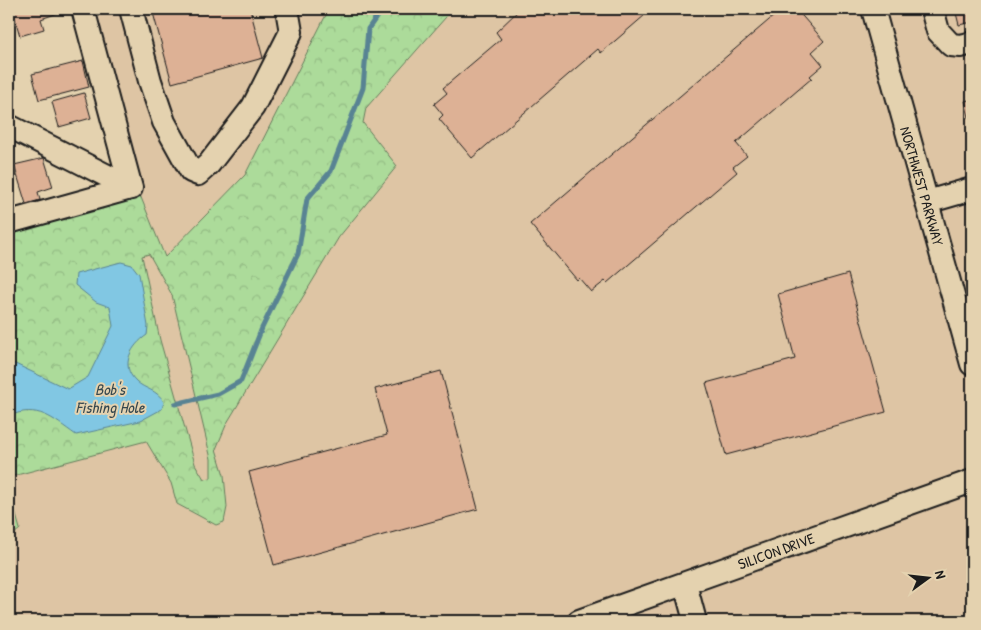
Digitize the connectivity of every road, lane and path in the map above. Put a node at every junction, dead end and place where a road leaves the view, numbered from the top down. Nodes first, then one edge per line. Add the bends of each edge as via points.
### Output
1 (83, 9) edge
2 (131, 9) edge
3 (872, 9) edge
4 (932, 9) edge
5 (291, 12) edge
6 (972, 43) edge
7 (9, 126) edge
8 (131, 188) junction
9 (972, 189) edge
10 (927, 202) junction
11 (9, 222) edge
12 (963, 296) edge
13 (972, 364) edge
14 (972, 481) edge
15 (685, 584) junction
16 (579, 621) edge
17 (695, 621) edge

1 - 8 street
2 - 5 street via 164,122 191,172 198,174 253,107 291,32
3 - 10 street, NORTHWEST PARKWAY
4 - 6 street via 938,31 951,45
7 - 8 street
8 - 11 street
9 - 10 street
10 - 12 street, NORTHWEST PARKWAY
12 - 13 street, NORTHWEST PARKWAY
14 - 15 street, SILICON DRIVE
15 - 16 street, SILICON DRIVE
15 - 17 street

